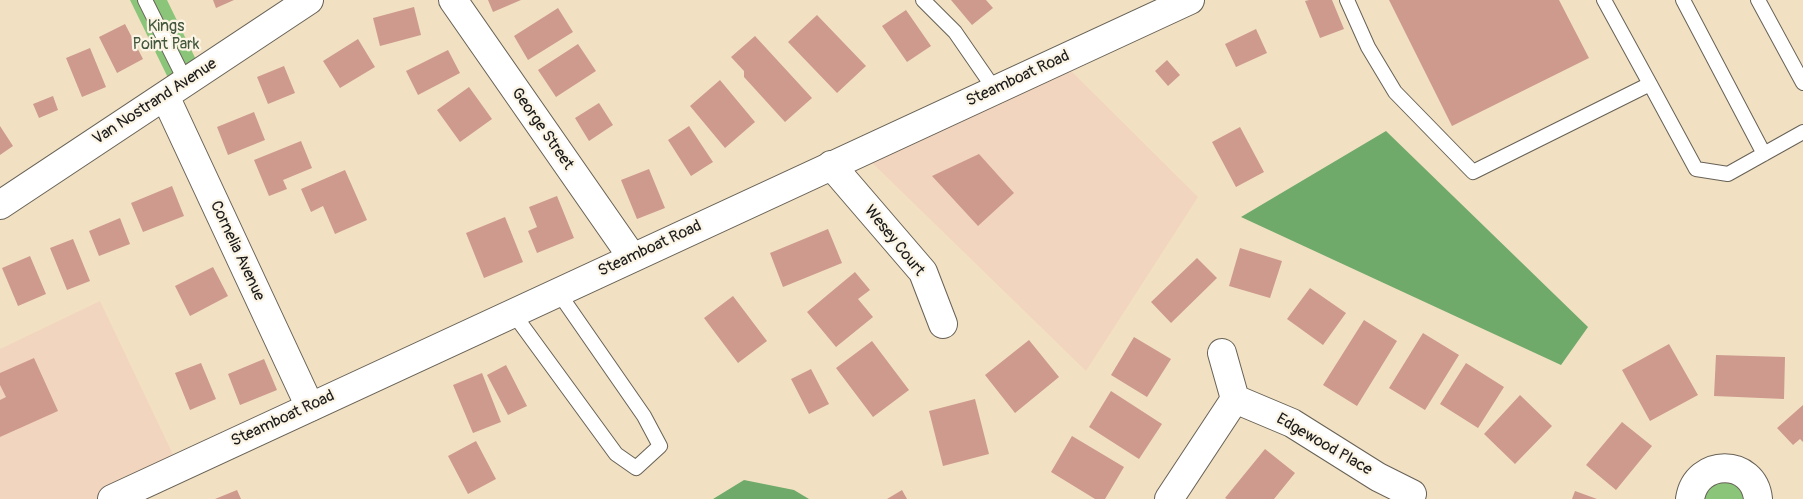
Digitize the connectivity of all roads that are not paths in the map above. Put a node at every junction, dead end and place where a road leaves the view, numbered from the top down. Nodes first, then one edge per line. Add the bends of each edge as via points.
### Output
1 (145, 0) edge
2 (309, 0) edge
3 (453, 0) edge
4 (923, 0) edge
5 (1190, 0) edge
6 (1347, 0) edge
7 (1604, 0) edge
8 (1683, 0) edge
9 (1758, 0) edge
10 (1803, 83) edge
11 (1650, 84) junction
12 (175, 89) junction
13 (995, 90) junction
14 (1803, 132) edge
15 (1764, 154) junction
16 (831, 165) junction
17 (0, 205) edge
18 (632, 257) junction
19 (558, 292) junction
20 (513, 313) junction
21 (943, 324) dead end
22 (1222, 353) dead end
23 (1235, 400) junction
24 (310, 407) junction
25 (1412, 494) dead end
26 (112, 499) edge
27 (1169, 499) edge
28 (1690, 499) edge
29 (1758, 499) edge

1 - 12 lane
2 - 12 street, Van Nostrand Avenue
3 - 18 street, George Street
4 - 13 lane via 955,32
5 - 13 street, Steamboat Road
6 - 11 lane via 1368,48 1395,92 1473,172
7 - 11 lane
8 - 15 lane
9 - 10 lane
11 - 15 lane via 1696,169 1728,174
12 - 17 street, Van Nostrand Avenue
12 - 24 street, Cornelia Avenue
13 - 16 street, Steamboat Road
14 - 15 lane
16 - 18 street, Steamboat Road
16 - 21 street, Wesey Court via 923,272
18 - 19 street, Steamboat Road
19 - 20 street, Steamboat Road
19 - 20 lane via 644,416 660,446 636,468 616,454
20 - 24 street, Steamboat Road
22 - 23 street
23 - 25 street, Edgewood Place via 1292,423 1378,477
23 - 27 street
24 - 26 street, Steamboat Road
28 - 29 street via 1691,491 1705,473 1727,468 1748,478

